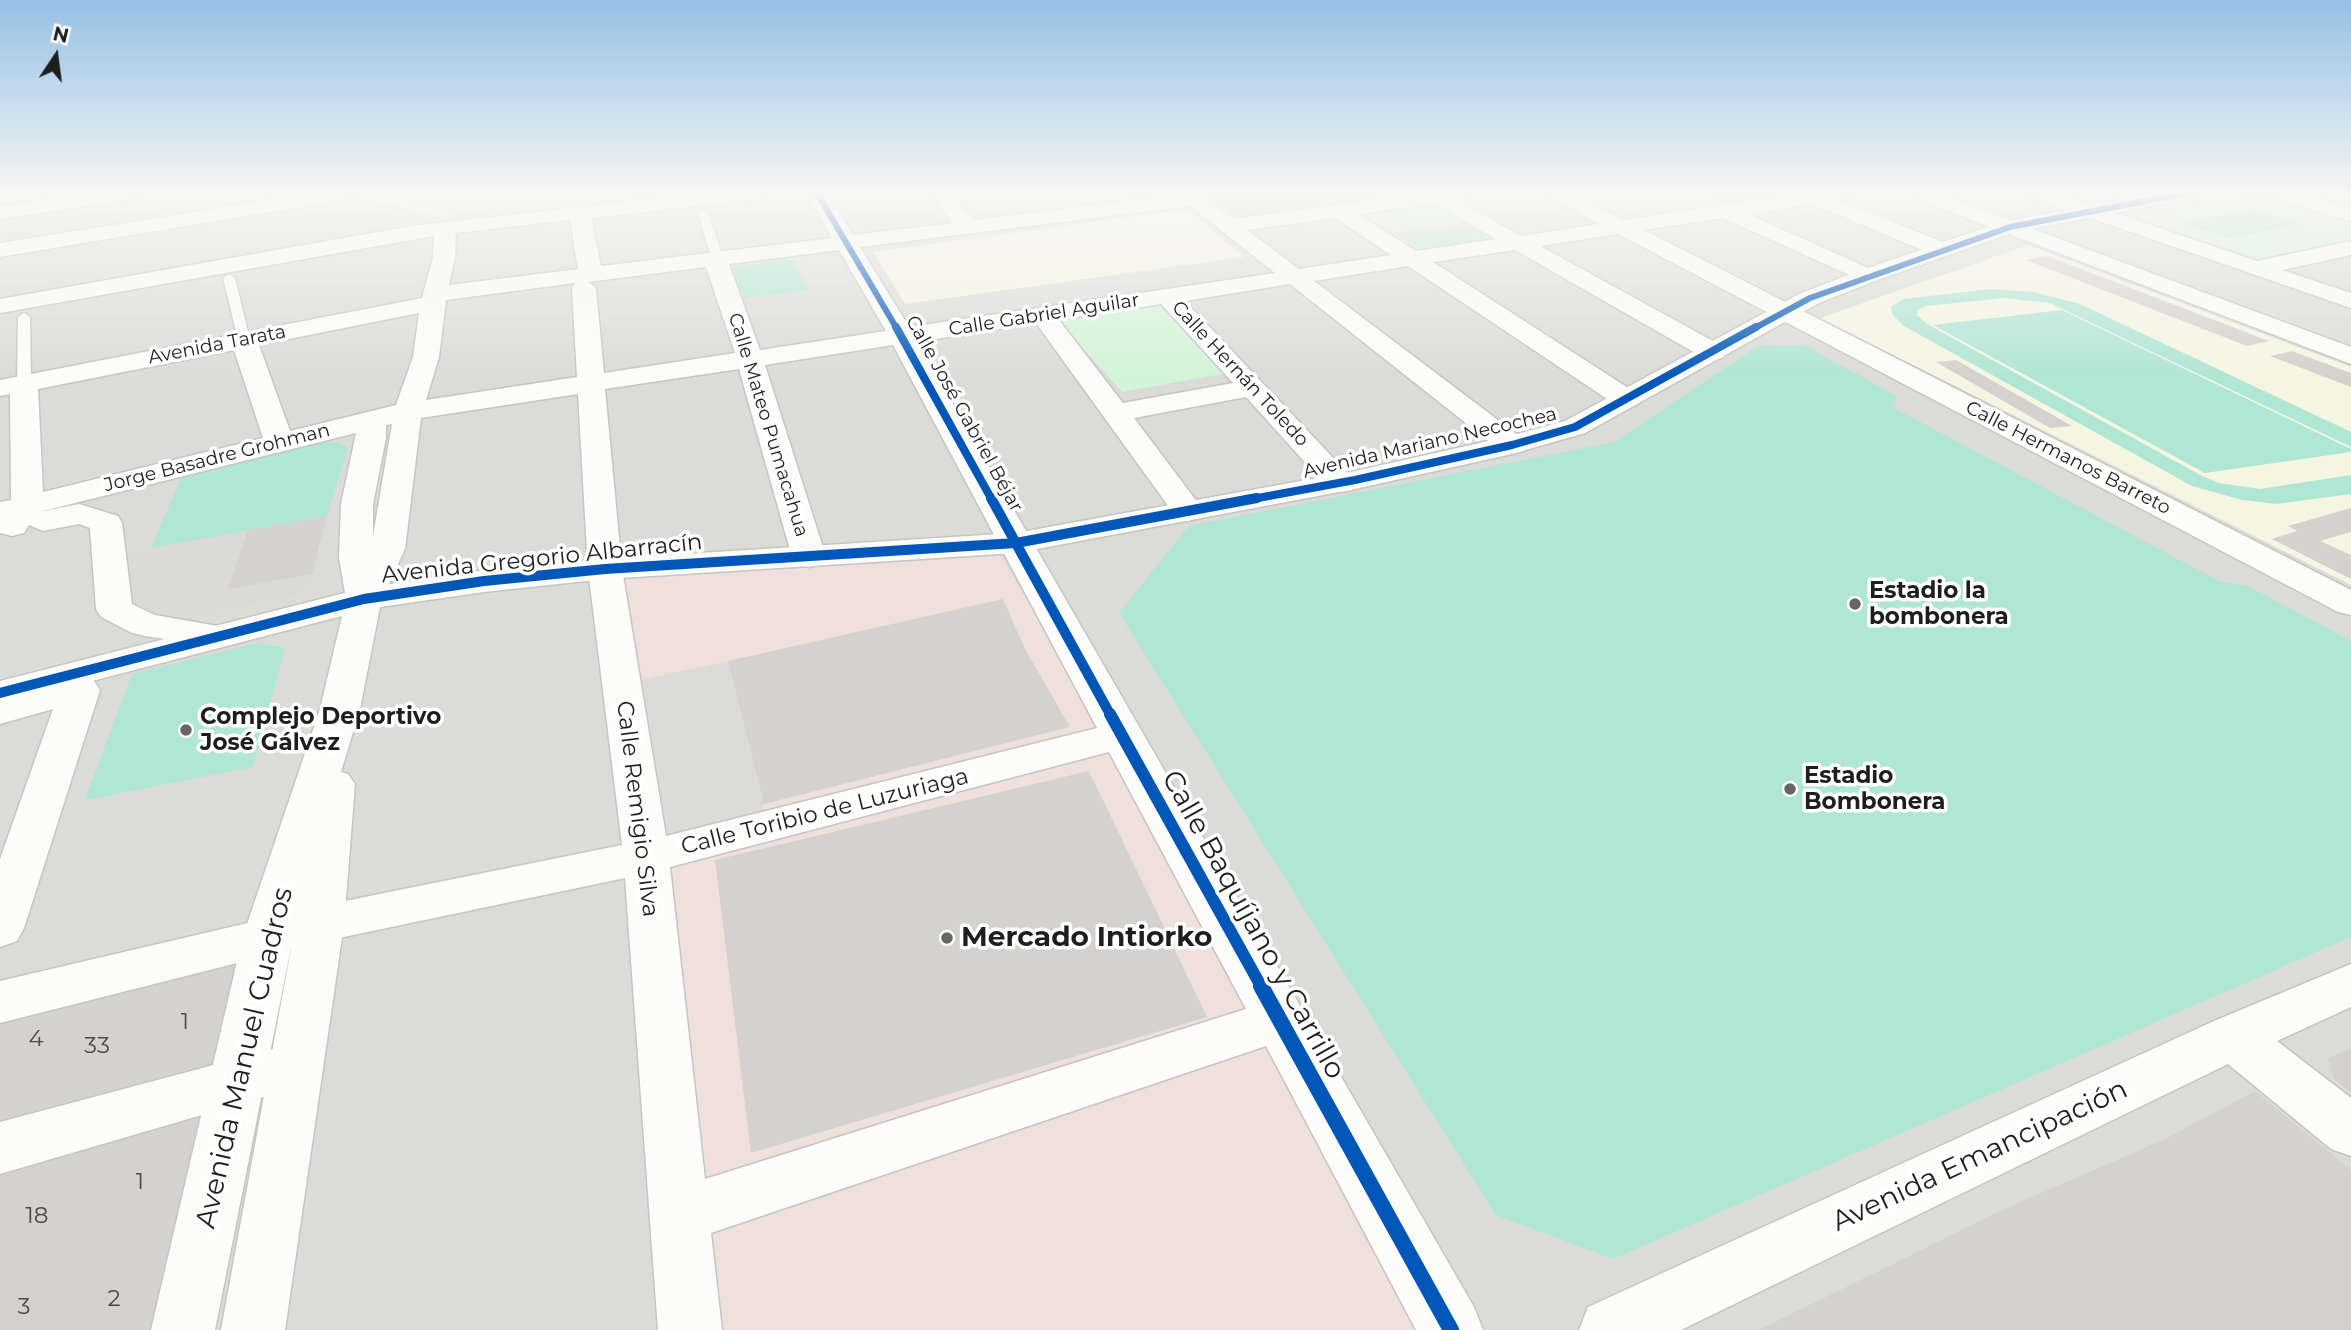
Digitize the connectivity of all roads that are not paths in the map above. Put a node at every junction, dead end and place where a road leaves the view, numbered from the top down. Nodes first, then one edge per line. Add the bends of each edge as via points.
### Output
1 (278, 255) edge
2 (444, 255) edge
3 (585, 255) edge
4 (715, 255) edge
5 (768, 255) edge
6 (856, 255) edge
7 (1265, 255) edge
8 (1406, 255) edge
9 (1438, 255) edge
10 (1540, 255) edge
11 (1675, 255) edge
12 (1822, 255) edge
13 (1927, 255) edge
14 (2083, 255) edge
15 (2217, 255) edge
16 (2317, 255) edge
17 (1412, 259) junction
18 (717, 264) junction
19 (2255, 268) junction
20 (1867, 276) junction
21 (1293, 277) junction
22 (229, 278) dead end
23 (588, 281) junction
24 (1167, 296) junction
25 (434, 301) junction
26 (2351, 301) edge
27 (0, 306) edge
28 (1784, 312) junction
29 (1043, 315) junction
30 (24, 317) dead end
31 (2338, 327) dead end
32 (2300, 336) junction
33 (902, 337) junction
34 (244, 340) junction
35 (1713, 352) junction
36 (2351, 356) edge
37 (750, 359) junction
38 (593, 383) junction
39 (12, 386) edge
40 (1252, 388) junction
41 (1626, 399) junction
42 (408, 411) junction
43 (1115, 413) junction
44 (371, 420) junction
45 (279, 442) junction
46 (1513, 445) junction
47 (1341, 483) junction
48 (1188, 511) junction
49 (9, 519) edge
50 (1016, 543) junction
51 (809, 557) junction
52 (605, 569) junction
53 (364, 599) junction
54 (2351, 604) edge
55 (216, 636) junction
56 (0, 692) edge
57 (0, 711) edge
58 (1122, 735) junction
59 (646, 858) junction
60 (0, 928) edge
61 (294, 930) junction
62 (2351, 984) edge
63 (0, 1002) edge
64 (1280, 1020) junction
65 (2233, 1037) junction
66 (296, 1066) junction
67 (237, 1083) junction
68 (2351, 1131) edge
69 (0, 1148) edge
70 (680, 1215) junction
71 (184, 1330) edge
72 (253, 1330) edge
73 (690, 1330) edge
74 (1451, 1330) edge
75 (1611, 1330) edge

1 - 27 street
2 - 25 street, Avenida Manuel Cuadros
3 - 23 street, Calle Remigio Silva
4 - 18 lane, Calle Mateo Pumacahua
5 - 18 street, Avenida Tarata
6 - 33 street, Calle José Gabriel Béjar
7 - 21 street
8 - 17 street
9 - 17 street, Calle Gabriel Aguilar
10 - 35 street
11 - 28 street, Calle Hermanos Barreto
12 - 20 street
13 - 20 street, Avenida Mariano Necochea
14 - 32 street
15 - 19 street
16 - 19 street
17 - 21 street, Calle Gabriel Aguilar
17 - 41 street
18 - 23 street, Avenida Tarata
18 - 37 street, Calle Mateo Pumacahua
19 - 26 street
20 - 28 street, Avenida Mariano Necochea
21 - 24 street, Calle Gabriel Aguilar
21 - 46 street
22 - 34 lane
23 - 25 street, Avenida Tarata
23 - 38 street, Calle Remigio Silva
24 - 29 street, Calle Gabriel Aguilar
24 - 40 street, Calle Hernán Toledo
25 - 34 street, Avenida Tarata
25 - 42 street, Avenida Manuel Cuadros via 426,357
28 - 35 street, Avenida Mariano Necochea
28 - 54 street, Calle Hermanos Barreto
29 - 33 street, Calle Gabriel Aguilar
29 - 43 street
30 - 39 lane
31 - 32 street
32 - 36 street
33 - 37 street, Calle Gabriel Aguilar
33 - 50 street, Calle José Gabriel Béjar
34 - 39 street, Avenida Tarata
34 - 45 street
35 - 41 street, Avenida Mariano Necochea
37 - 38 street, Calle Gabriel Aguilar
37 - 51 street, Calle Mateo Pumacahua
38 - 42 street, Calle Gabriel Aguilar
38 - 52 street, Calle Remigio Silva
39 - 49 street
40 - 43 street
40 - 47 street, Calle Hernán Toledo
41 - 46 street, Avenida Mariano Necochea via 1575,428
42 - 44 street, Jorge Basadre Grohman
42 - 53 street, Avenida Manuel Cuadros via 388,549
43 - 48 street
44 - 45 street, Jorge Basadre Grohman
44 - 53 street, Avenida Manuel Cuadros via 357,504 356,558
45 - 49 street, Jorge Basadre Grohman
46 - 47 street, Avenida Mariano Necochea
47 - 48 street, Avenida Mariano Necochea
48 - 50 street, Avenida Mariano Necochea
49 - 55 street via 79,514 106,523 114,609 145,625
50 - 51 street, Avenida Gregorio Albarracín
50 - 58 street, Calle Baquíjano y Carrillo
51 - 52 street, Avenida Gregorio Albarracín
52 - 53 street, Avenida Gregorio Albarracín
52 - 59 street, Calle Remigio Silva
53 - 55 street, Avenida Gregorio Albarracín
53 - 61 street, Avenida Manuel Cuadros
55 - 56 street, Avenida Gregorio Albarracín
57 - 60 street via 79,690
58 - 59 street, Calle Toribio de Luzuriaga
58 - 64 street, Calle Baquíjano y Carrillo
59 - 61 street, Calle Toribio de Luzuriaga
59 - 70 street, Calle Remigio Silva
61 - 63 street, Calle Toribio de Luzuriaga
61 - 66 street, Avenida Manuel Cuadros
61 - 67 street, Avenida Manuel Cuadros
62 - 65 street, Avenida Emancipación
64 - 70 street
64 - 74 street, Calle Baquíjano y Carrillo
65 - 68 street
65 - 75 street, Avenida Emancipación
66 - 67 street
66 - 72 street, Avenida Manuel Cuadros
67 - 69 street
67 - 71 street, Avenida Manuel Cuadros
70 - 73 street, Calle Remigio Silva

